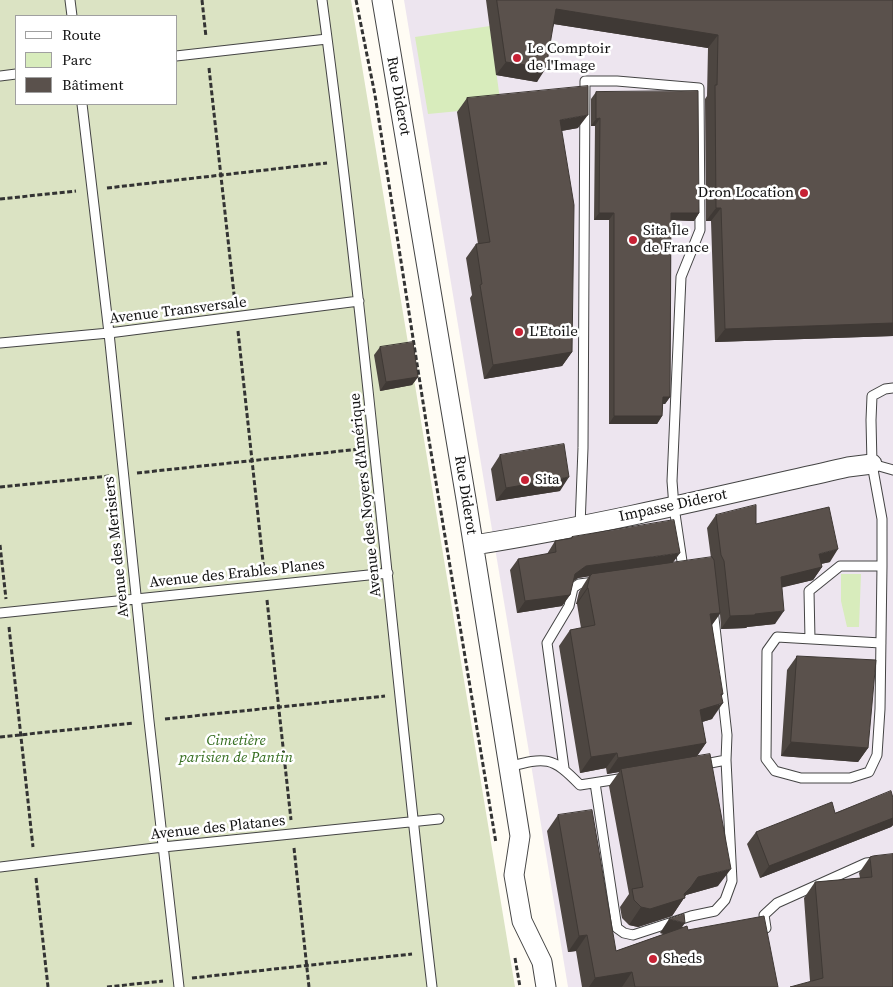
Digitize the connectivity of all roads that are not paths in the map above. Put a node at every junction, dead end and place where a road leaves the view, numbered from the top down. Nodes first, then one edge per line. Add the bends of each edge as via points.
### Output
1 (70, 0) edge
2 (322, 0) edge
3 (382, 0) edge
4 (72, 15) edge
5 (327, 39) junction
6 (178, 56) edge
7 (15, 74) edge
8 (0, 76) edge
9 (82, 105) edge
10 (359, 301) junction
11 (109, 333) junction
12 (0, 343) edge
13 (893, 388) edge
14 (872, 464) junction
15 (893, 470) edge
16 (674, 507) junction
17 (580, 526) junction
18 (474, 545) junction
19 (882, 566) junction
20 (683, 568) edge
21 (388, 573) junction
22 (608, 580) edge
23 (136, 598) junction
24 (712, 601) edge
25 (4, 613) edge
26 (810, 639) junction
27 (881, 643) junction
28 (726, 760) junction
29 (508, 767) junction
30 (687, 767) edge
31 (564, 768) junction
32 (632, 777) edge
33 (595, 783) junction
34 (439, 819) dead end
35 (412, 821) junction
36 (163, 847) junction
37 (893, 860) edge
38 (0, 867) edge
39 (767, 933) edge
40 (179, 983) edge
41 (432, 987) edge
42 (546, 987) edge

1 - 4 lane
2 - 5 lane, Avenue des Noyers d'Amérique
3 - 18 street, Rue Diderot
5 - 6 lane
5 - 10 lane, Avenue des Noyers d'Amérique
7 - 8 lane
9 - 11 lane, Avenue des Merisiers
10 - 11 lane, Avenue Transversale
10 - 21 lane, Avenue des Noyers d'Amérique
11 - 12 lane, Avenue Transversale
11 - 23 lane, Avenue des Merisiers
13 - 14 lane via 872,396
14 - 15 lane
14 - 16 street, Impasse Diderot
14 - 19 lane via 882,519
16 - 17 street, Impasse Diderot
16 - 17 lane via 672,481 681,277 700,230 699,88 585,81
16 - 20 lane
17 - 18 street, Impasse Diderot
18 - 29 street, Rue Diderot
19 - 26 lane via 840,566 809,591
19 - 27 lane
21 - 23 lane, Avenue des Erables Planes
21 - 35 lane, Avenue des Noyers d'Amérique
22 - 31 lane via 579,584 573,588 569,606 547,644
23 - 25 lane, Avenue des Erables Planes
23 - 36 lane, Avenue des Merisiers
24 - 28 lane via 727,735
26 - 27 lane
26 - 27 lane via 777,637 767,651 766,759 775,772 801,778 850,778 869,772 877,755
28 - 30 lane
28 - 33 lane via 732,881 725,900 715,910 634,935 617,928
29 - 31 lane via 543,759
29 - 42 street, Rue Diderot via 520,836 514,875 522,922 542,962
31 - 33 lane via 580,785
32 - 33 lane
34 - 35 lane, Avenue des Platanes
35 - 36 lane, Avenue des Platanes
35 - 41 lane, Avenue des Noyers d'Amérique
36 - 38 lane, Avenue des Platanes
36 - 40 lane, Avenue des Merisiers
37 - 39 lane via 866,863 777,902 764,915

